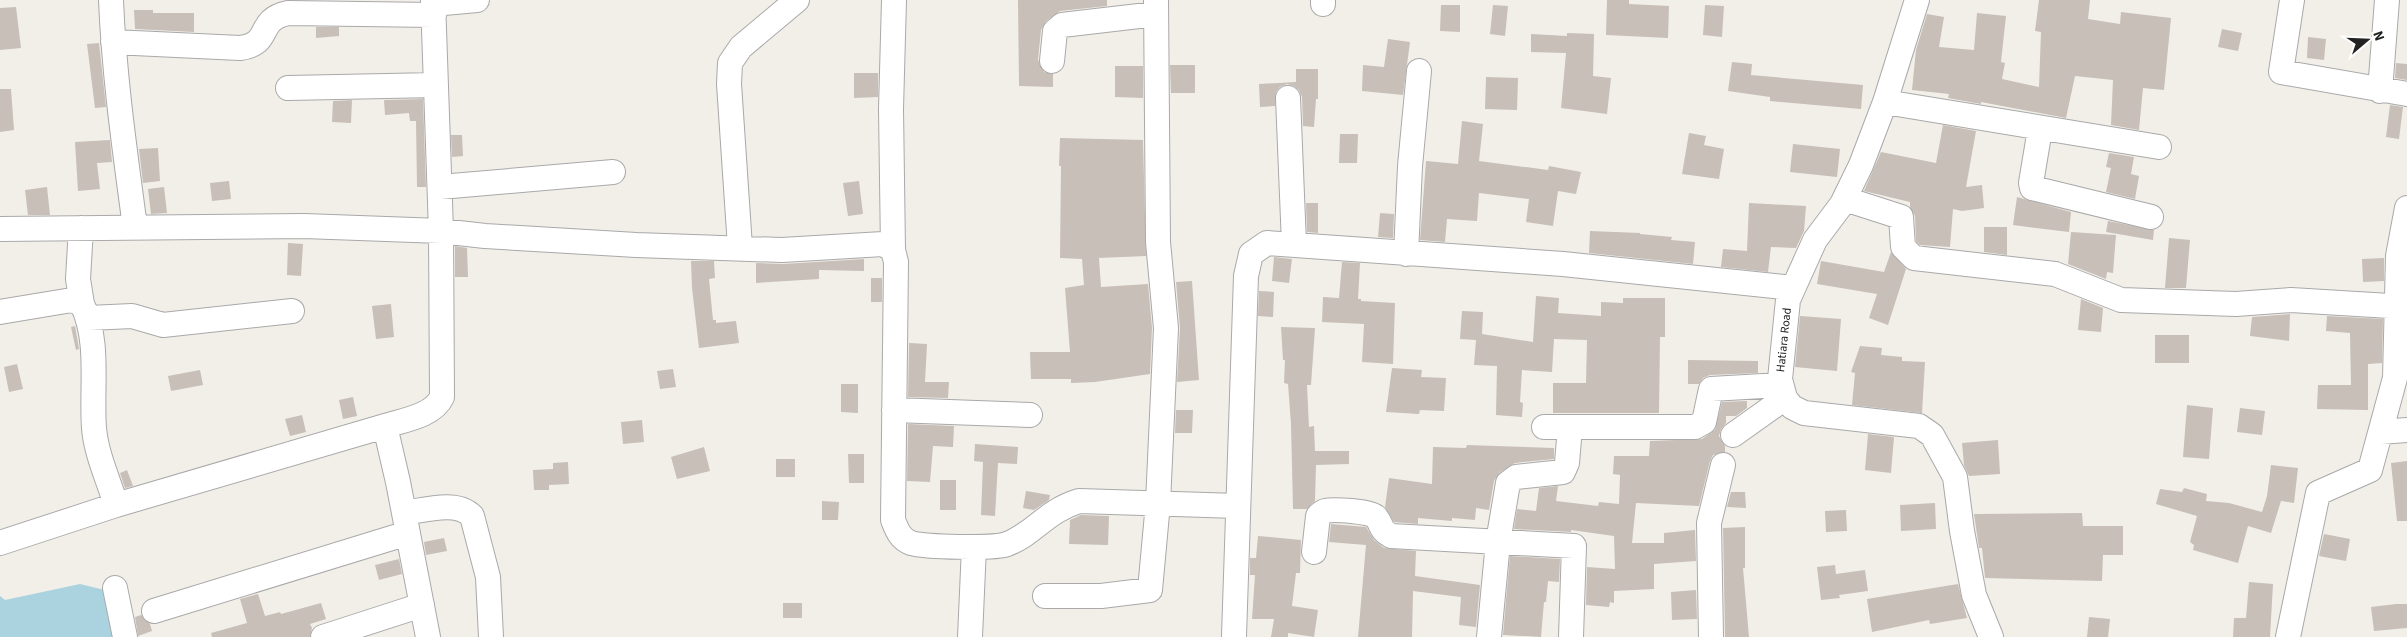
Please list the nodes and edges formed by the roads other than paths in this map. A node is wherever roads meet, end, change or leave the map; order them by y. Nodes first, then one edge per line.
1 (111, 0) edge
2 (477, 0) edge
3 (797, 0) edge
4 (894, 0) edge
5 (1917, 0) edge
6 (2292, 0) edge
7 (2387, 0) edge
8 (433, 6) edge
9 (321, 7) edge
10 (1156, 7) edge
11 (112, 42) junction
12 (1052, 61) dead end
13 (1419, 71) dead end
14 (436, 86) junction
15 (288, 88) dead end
16 (2380, 91) junction
17 (2407, 94) edge
18 (1288, 98) dead end
19 (1885, 102) junction
20 (2040, 129) junction
21 (2160, 147) dead end
22 (613, 172) dead end
23 (440, 187) junction
24 (1844, 199) junction
25 (2407, 208) edge
26 (2151, 217) dead end
27 (135, 227) junction
28 (81, 228) junction
29 (0, 229) edge
30 (441, 231) junction
31 (1294, 244) junction
32 (740, 246) junction
33 (893, 250) junction
34 (1406, 254) junction
35 (1793, 288) junction
36 (2402, 308) edge
37 (85, 311) junction
38 (292, 311) dead end
39 (0, 312) edge
40 (1783, 392) junction
41 (894, 410) junction
42 (1030, 415) dead end
43 (385, 426) junction
44 (1544, 427) dead end
45 (1570, 427) junction
46 (2407, 430) edge
47 (2381, 432) junction
48 (1733, 434) dead end
49 (1723, 465) dead end
50 (1158, 503) junction
51 (116, 505) junction
52 (1238, 506) junction
53 (406, 523) junction
54 (1498, 542) junction
55 (0, 543) edge
56 (974, 547) junction
57 (1314, 552) dead end
58 (115, 588) dead end
59 (1045, 596) dead end
60 (422, 605) junction
61 (154, 610) dead end
62 (1234, 636) edge
63 (124, 637) edge
64 (323, 637) edge
65 (428, 637) edge
66 (491, 637) edge
67 (970, 637) edge
68 (1489, 637) edge
69 (1571, 637) edge
70 (1711, 637) edge
71 (1991, 637) edge
72 (2288, 637) edge

1 - 11 street
2 - 8 street
3 - 32 street
4 - 33 street
5 - 19 street, Hatiara Road
6 - 16 street
7 - 16 street
8 - 9 street
8 - 14 street
9 - 11 street
10 - 12 street
10 - 50 street
11 - 27 street
13 - 34 street
14 - 15 street
14 - 23 street
16 - 17 street
18 - 31 street
19 - 20 street
19 - 24 street, Hatiara Road
20 - 21 street
20 - 26 street
22 - 23 street
23 - 30 street
24 - 35 street, Hatiara Road
24 - 36 street
25 - 36 street
27 - 28 street
27 - 30 street
28 - 29 street
28 - 37 street
30 - 32 street
30 - 43 street
31 - 34 street
31 - 52 street
32 - 33 street
33 - 41 street
34 - 35 street
35 - 40 street, Hatiara Road
36 - 47 street
37 - 38 street
37 - 39 street
37 - 51 street
40 - 45 street
40 - 48 street
40 - 71 street
41 - 42 street
41 - 56 street
43 - 51 street
43 - 53 street
44 - 45 street
45 - 54 street
46 - 47 street
47 - 72 street
49 - 70 street
50 - 52 street
50 - 56 street
50 - 59 street
51 - 55 street
52 - 62 street
53 - 60 street
53 - 61 street
53 - 66 street
54 - 57 street
54 - 68 street
54 - 69 street
56 - 67 street
58 - 63 street
60 - 64 street
60 - 65 street

